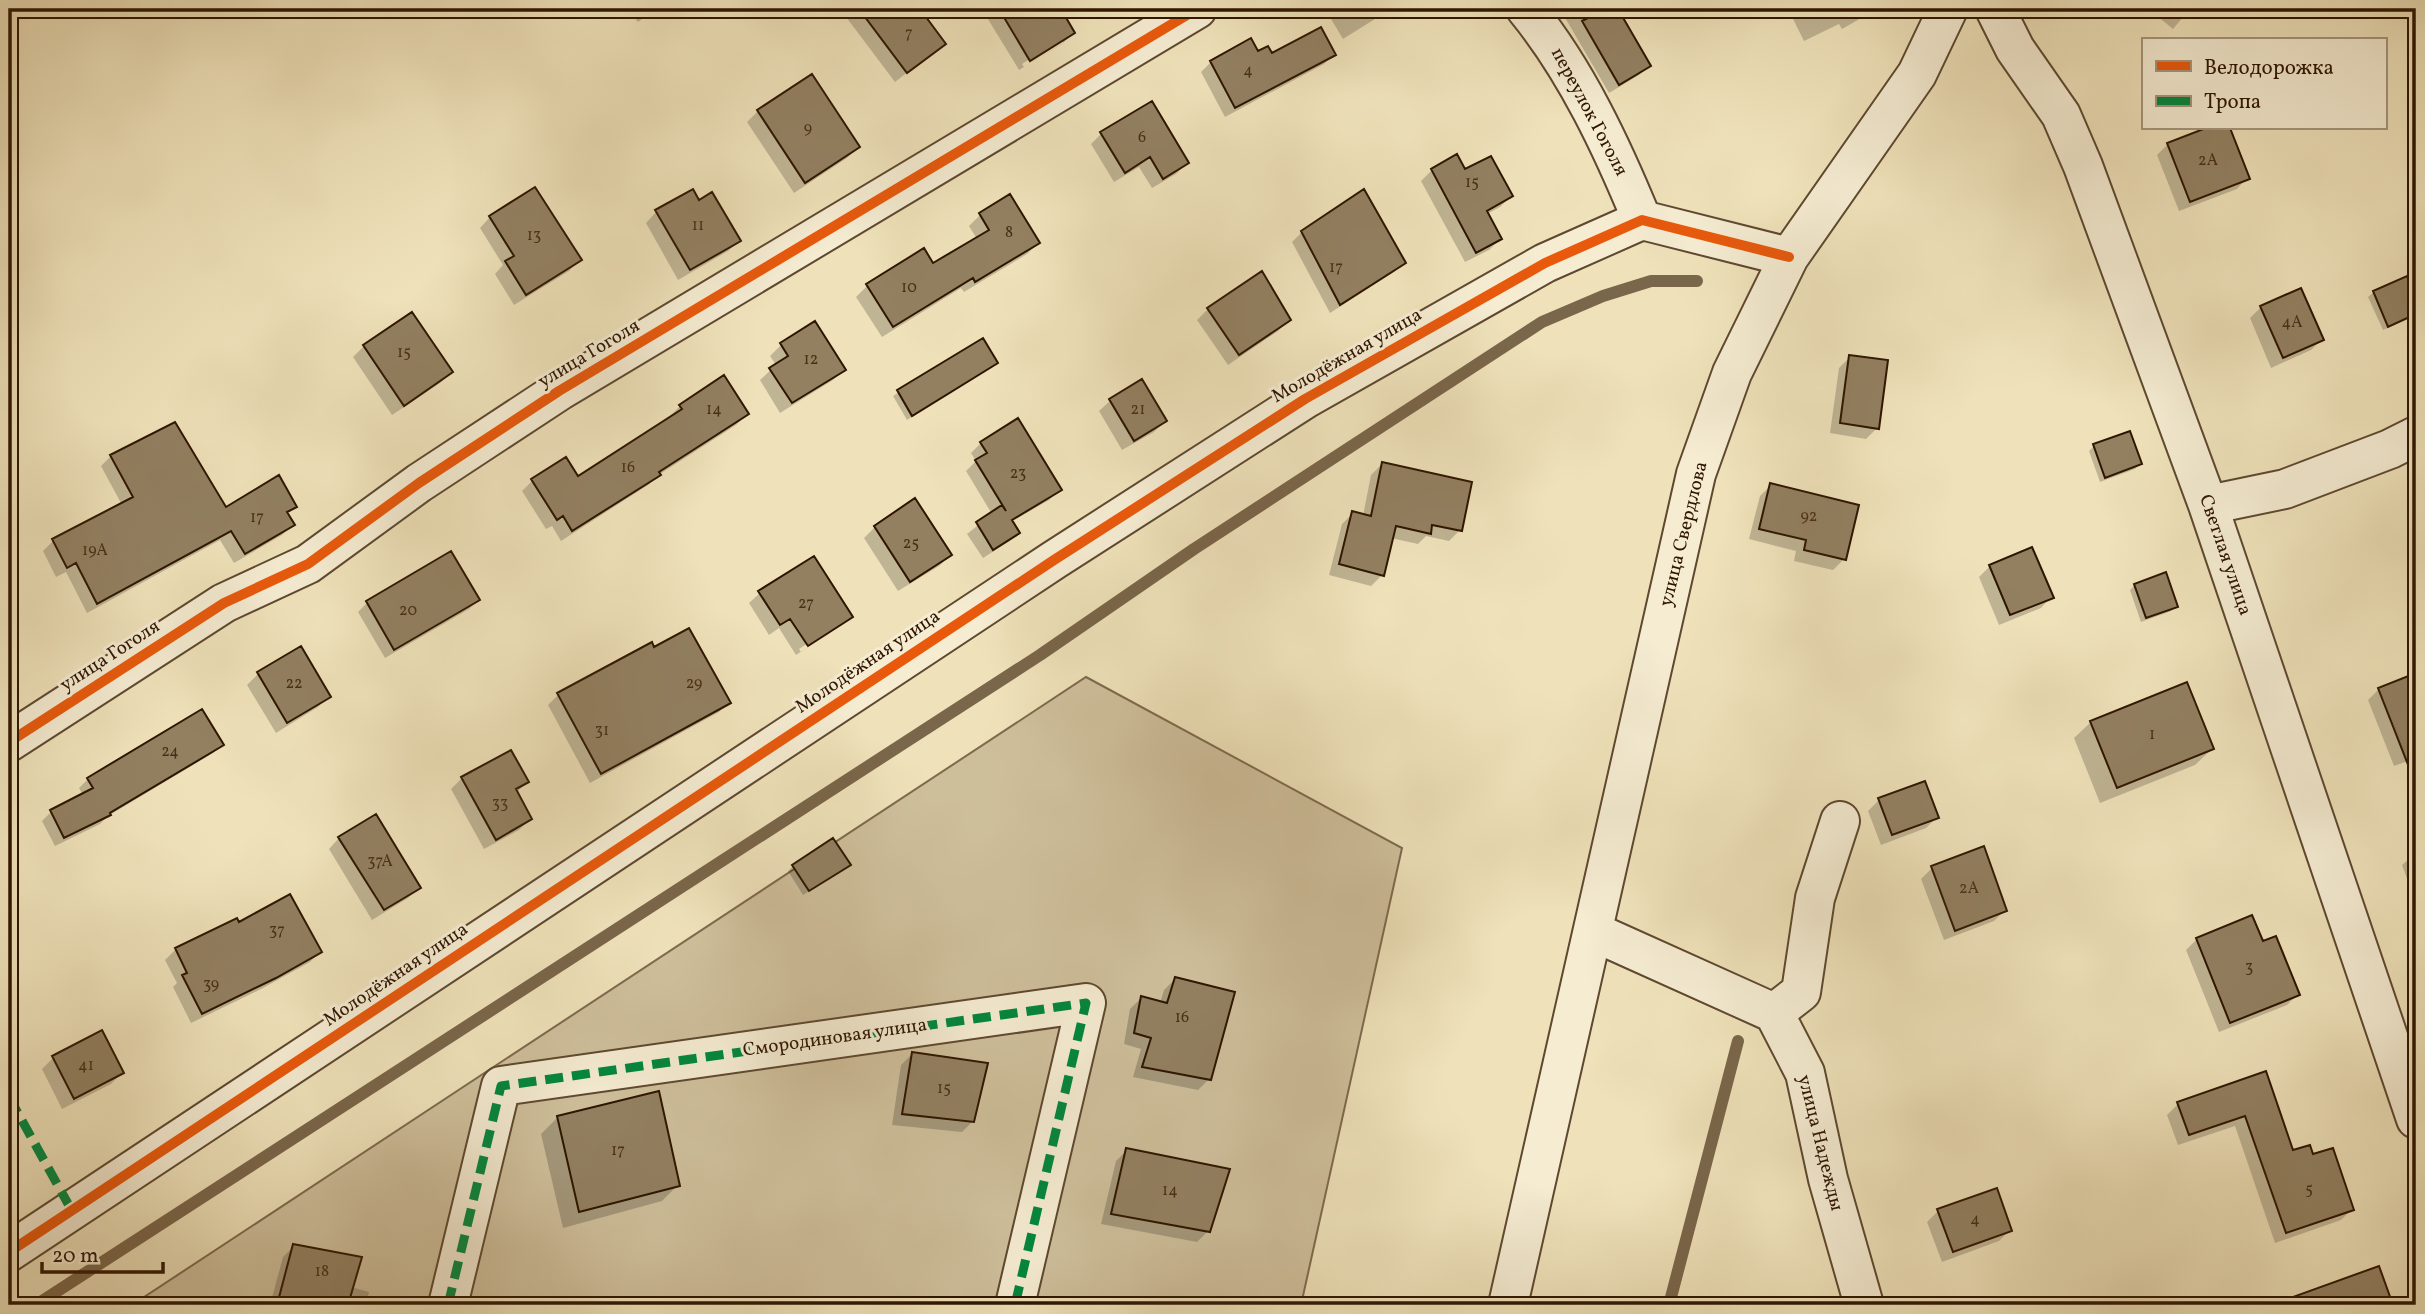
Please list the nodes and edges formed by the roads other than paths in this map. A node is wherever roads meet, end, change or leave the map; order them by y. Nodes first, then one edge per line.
1 (1197, 9) edge
2 (1526, 9) edge
3 (1948, 9) edge
4 (1995, 9) edge
5 (1643, 220) junction
6 (1789, 257) junction
7 (2416, 436) edge
8 (2208, 505) junction
9 (9, 742) edge
10 (1840, 821) dead end
11 (1594, 932) junction
12 (1774, 1013) junction
13 (2416, 1119) edge
14 (9, 1252) edge
15 (448, 1305) edge
16 (1015, 1305) edge
17 (1508, 1305) edge
18 (1864, 1305) edge

1 - 9 street, улица Гоголя
2 - 5 street, переулок Гоголя
3 - 6 street, улица Свердлова
4 - 8 street, Светлая улица
5 - 6 street
5 - 14 street, Молодёжная улица
6 - 11 street, улица Свердлова
7 - 8 street
8 - 13 street, Светлая улица
10 - 12 street
11 - 12 street
11 - 17 street, улица Свердлова
12 - 18 street, улица Надежды
15 - 16 street, Смородиновая улица

